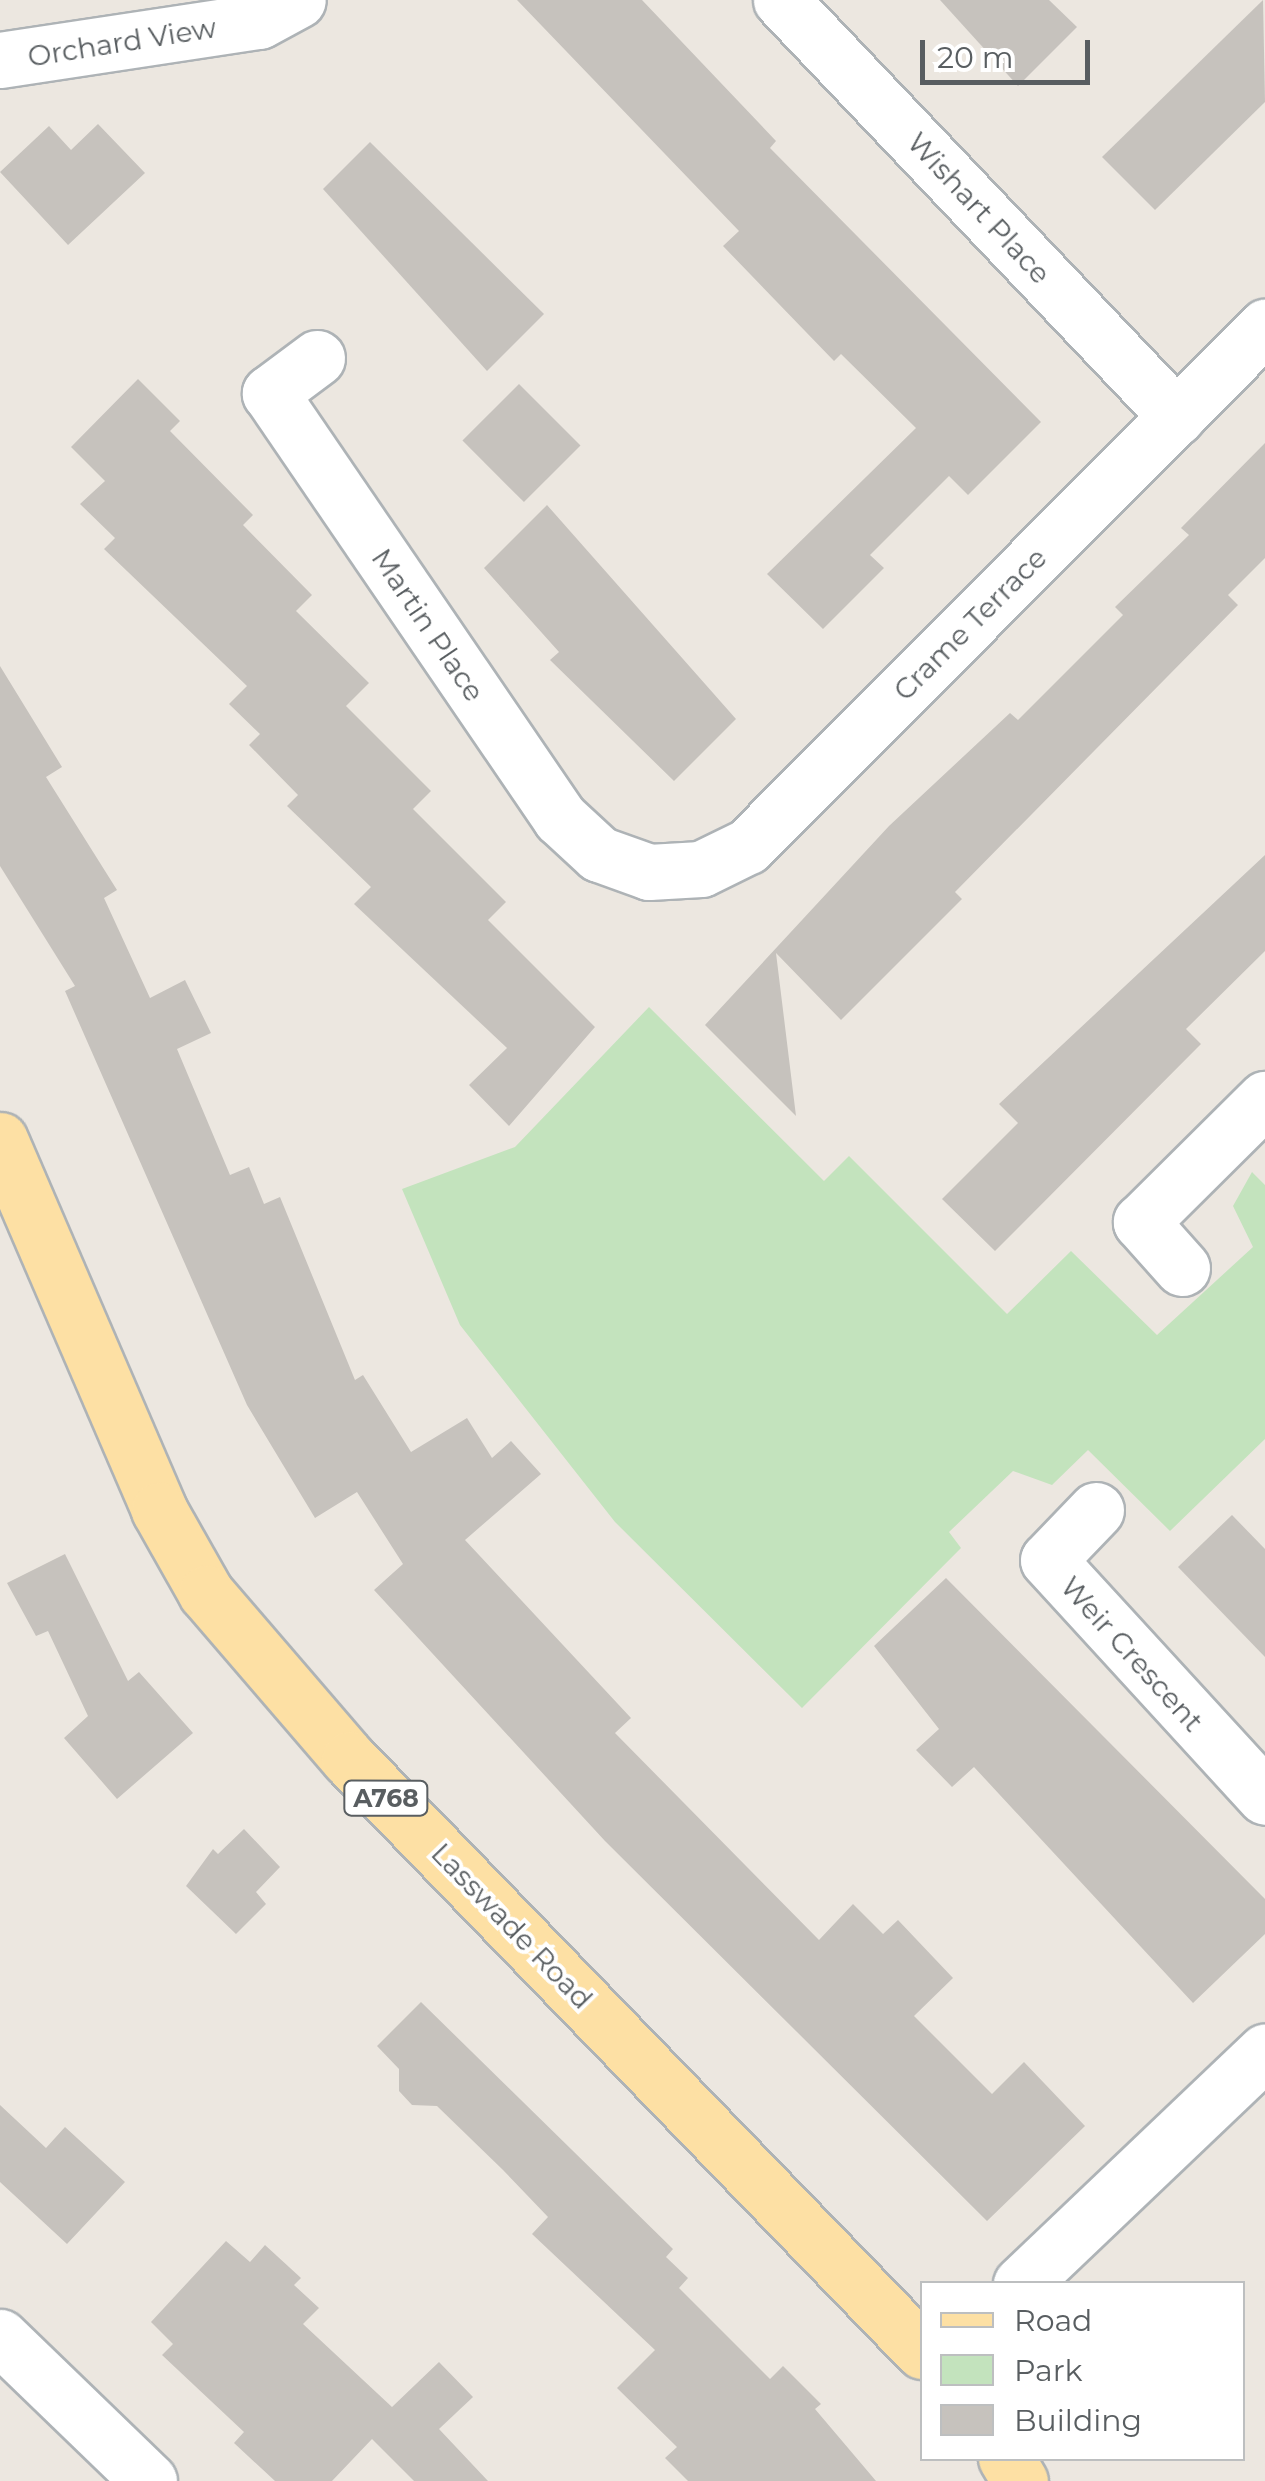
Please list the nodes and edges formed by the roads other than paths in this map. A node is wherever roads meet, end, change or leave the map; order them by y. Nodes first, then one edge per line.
1 (298, 0) edge
2 (781, 0) edge
3 (0, 60) edge
4 (1265, 327) edge
5 (317, 358) dead end
6 (1176, 417) junction
7 (649, 872) joint
8 (1265, 1099) edge
9 (0, 1140) edge
10 (1182, 1268) dead end
11 (1096, 1510) dead end
12 (1265, 1797) edge
13 (1265, 2052) edge
14 (1024, 2281) edge
15 (0, 2337) edge
16 (920, 2350) edge
17 (149, 2481) edge

1 - 3 street, Orchard View
2 - 6 street, Wishart Place
4 - 6 street, Crame Terrace
5 - 7 street, Martin Place
6 - 7 street, Crame Terrace
8 - 10 street
9 - 16 main road, Lasswade Road / A768
11 - 12 street, Weir Crescent
13 - 14 street
15 - 17 street

